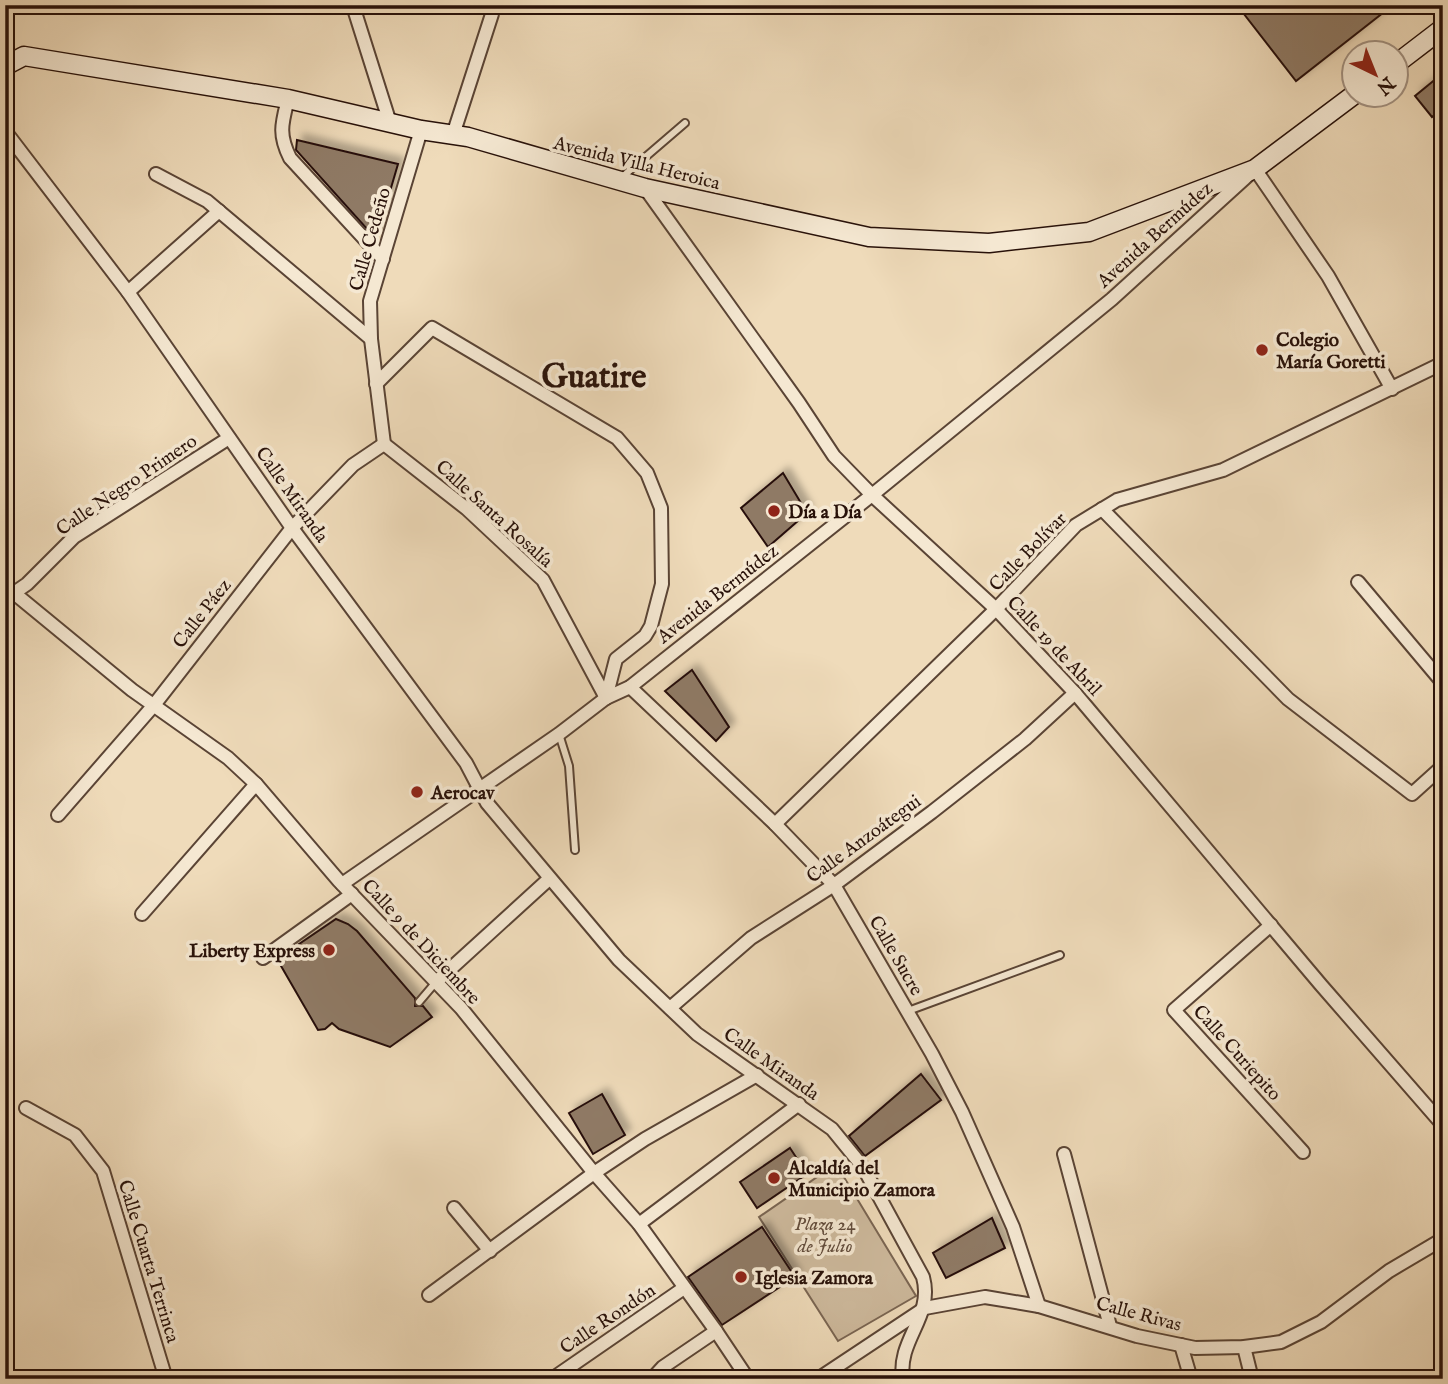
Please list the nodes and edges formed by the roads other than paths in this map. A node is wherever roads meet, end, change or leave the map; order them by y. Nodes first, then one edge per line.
1 (354, 9) dead end
2 (492, 14) dead end
3 (1443, 28) edge
4 (1410, 53) edge
5 (5, 66) edge
6 (288, 99) junction
7 (1340, 105) edge
8 (390, 123) junction
9 (685, 123) dead end
10 (421, 130) junction
11 (5, 131) edge
12 (453, 135) junction
13 (1255, 169) junction
14 (156, 174) dead end
15 (617, 181) junction
16 (645, 188) junction
17 (219, 211) junction
18 (383, 259) junction
19 (128, 292) junction
20 (370, 339) junction
21 (1443, 363) edge
22 (376, 384) junction
23 (1398, 386) junction
24 (229, 438) junction
25 (384, 444) junction
26 (872, 495) junction
27 (1102, 509) junction
28 (292, 528) junction
29 (1358, 582) dead end
30 (10, 593) edge
31 (996, 609) junction
32 (1443, 683) edge
33 (630, 687) junction
34 (1075, 693) junction
35 (606, 698) junction
36 (154, 705) junction
37 (559, 734) junction
38 (1443, 766) edge
39 (256, 784) junction
40 (479, 788) junction
41 (58, 815) dead end
42 (775, 824) junction
43 (575, 850) dead end
44 (549, 879) junction
45 (342, 884) junction
46 (834, 885) junction
47 (352, 894) junction
48 (142, 914) dead end
49 (1271, 925) junction
50 (1060, 955) dead end
51 (263, 958) dead end
52 (436, 982) junction
53 (419, 1002) dead end
54 (670, 1008) junction
55 (908, 1011) junction
56 (757, 1075) junction
57 (799, 1104) junction
58 (26, 1108) dead end
59 (1443, 1125) edge
60 (1303, 1152) dead end
61 (1064, 1154) dead end
62 (594, 1173) junction
63 (454, 1208) dead end
64 (639, 1224) junction
65 (1443, 1239) edge
66 (490, 1251) junction
67 (684, 1288) junction
68 (429, 1295) dead end
69 (1039, 1306) junction
70 (925, 1308) junction
71 (1110, 1326) junction
72 (716, 1331) junction
73 (1181, 1345) junction
74 (1244, 1347) junction
75 (166, 1379) edge
76 (552, 1379) edge
77 (652, 1379) edge
78 (748, 1379) edge
79 (818, 1379) edge
80 (903, 1379) edge
81 (1191, 1379) edge
82 (1252, 1379) edge

1 - 8 street
2 - 12 street
3 - 4 main road
5 - 6 main road, Avenida Villa Heroica
6 - 8 main road, Avenida Villa Heroica
6 - 18 street
7 - 13 main road, Avenida Villa Heroica
8 - 10 main road, Avenida Villa Heroica
9 - 15 lane
10 - 12 main road, Avenida Villa Heroica
10 - 18 street, Calle Cedeño
11 - 19 street, Calle Miranda
12 - 15 main road, Avenida Villa Heroica
13 - 16 main road, Avenida Villa Heroica
13 - 23 street
13 - 26 street, Avenida Bermúdez
14 - 17 street
15 - 16 main road, Avenida Villa Heroica
16 - 26 street, Calle 19 de Abril
17 - 19 street
17 - 20 street
18 - 20 street, Calle Cedeño
19 - 24 street, Calle Miranda
20 - 22 street, Calle Cedeño
21 - 23 street, Calle Bolívar
22 - 25 street, Calle Cedeño
22 - 35 street
23 - 27 street, Calle Bolívar
24 - 28 street, Calle Miranda
24 - 30 street, Calle Negro Primero
25 - 28 street, Calle Páez
25 - 35 street, Calle Santa Rosalía
26 - 31 street, Calle 19 de Abril
26 - 33 street, Avenida Bermúdez
27 - 31 street, Calle Bolívar
27 - 38 street
28 - 36 street, Calle Páez
28 - 40 street, Calle Miranda
29 - 32 street
30 - 36 street, Calle 9 de Diciembre
31 - 34 street, Calle 19 de Abril
31 - 42 street, Calle Bolívar
33 - 35 street, Avenida Bermúdez
33 - 42 street, Calle Sucre
34 - 46 street, Calle Anzoátegui
34 - 49 street, Calle 19 de Abril
35 - 37 street, Avenida Bermúdez
36 - 39 street, Calle 9 de Diciembre
36 - 41 street, Calle Páez
37 - 40 street, Avenida Bermúdez
37 - 43 lane
39 - 45 street, Calle 9 de Diciembre
39 - 48 street
40 - 44 street, Calle Miranda
40 - 45 street, Avenida Bermúdez
42 - 46 street, Calle Sucre
44 - 52 street
44 - 54 street, Calle Miranda
45 - 47 street, Calle 9 de Diciembre
46 - 54 street, Calle Anzoátegui
46 - 55 street, Calle Sucre
47 - 51 street
47 - 52 street, Calle 9 de Diciembre
49 - 59 street, Calle 19 de Abril
49 - 60 street, Calle Curiepito
50 - 55 lane
52 - 53 lane
52 - 62 street, Calle 9 de Diciembre
54 - 56 street, Calle Miranda
55 - 69 street, Calle Sucre
56 - 57 street, Calle Miranda
56 - 62 street
57 - 64 street
57 - 70 street, Calle Miranda
58 - 75 street, Calle Cuarta Terrinca
61 - 71 street
62 - 64 street, Calle 9 de Diciembre
62 - 66 street
63 - 66 street
64 - 67 street, Calle 9 de Diciembre
65 - 74 street, Calle Rivas
66 - 68 street
67 - 72 street, Calle 9 de Diciembre
67 - 76 street, Calle Rondón
69 - 70 street, Calle Rivas
69 - 71 street, Calle Rivas
70 - 79 street, Calle Rivas
70 - 80 street
71 - 73 street, Calle Rivas
72 - 77 street
72 - 78 street, Calle 9 de Diciembre
73 - 74 street, Calle Rivas
73 - 81 street
74 - 82 street

